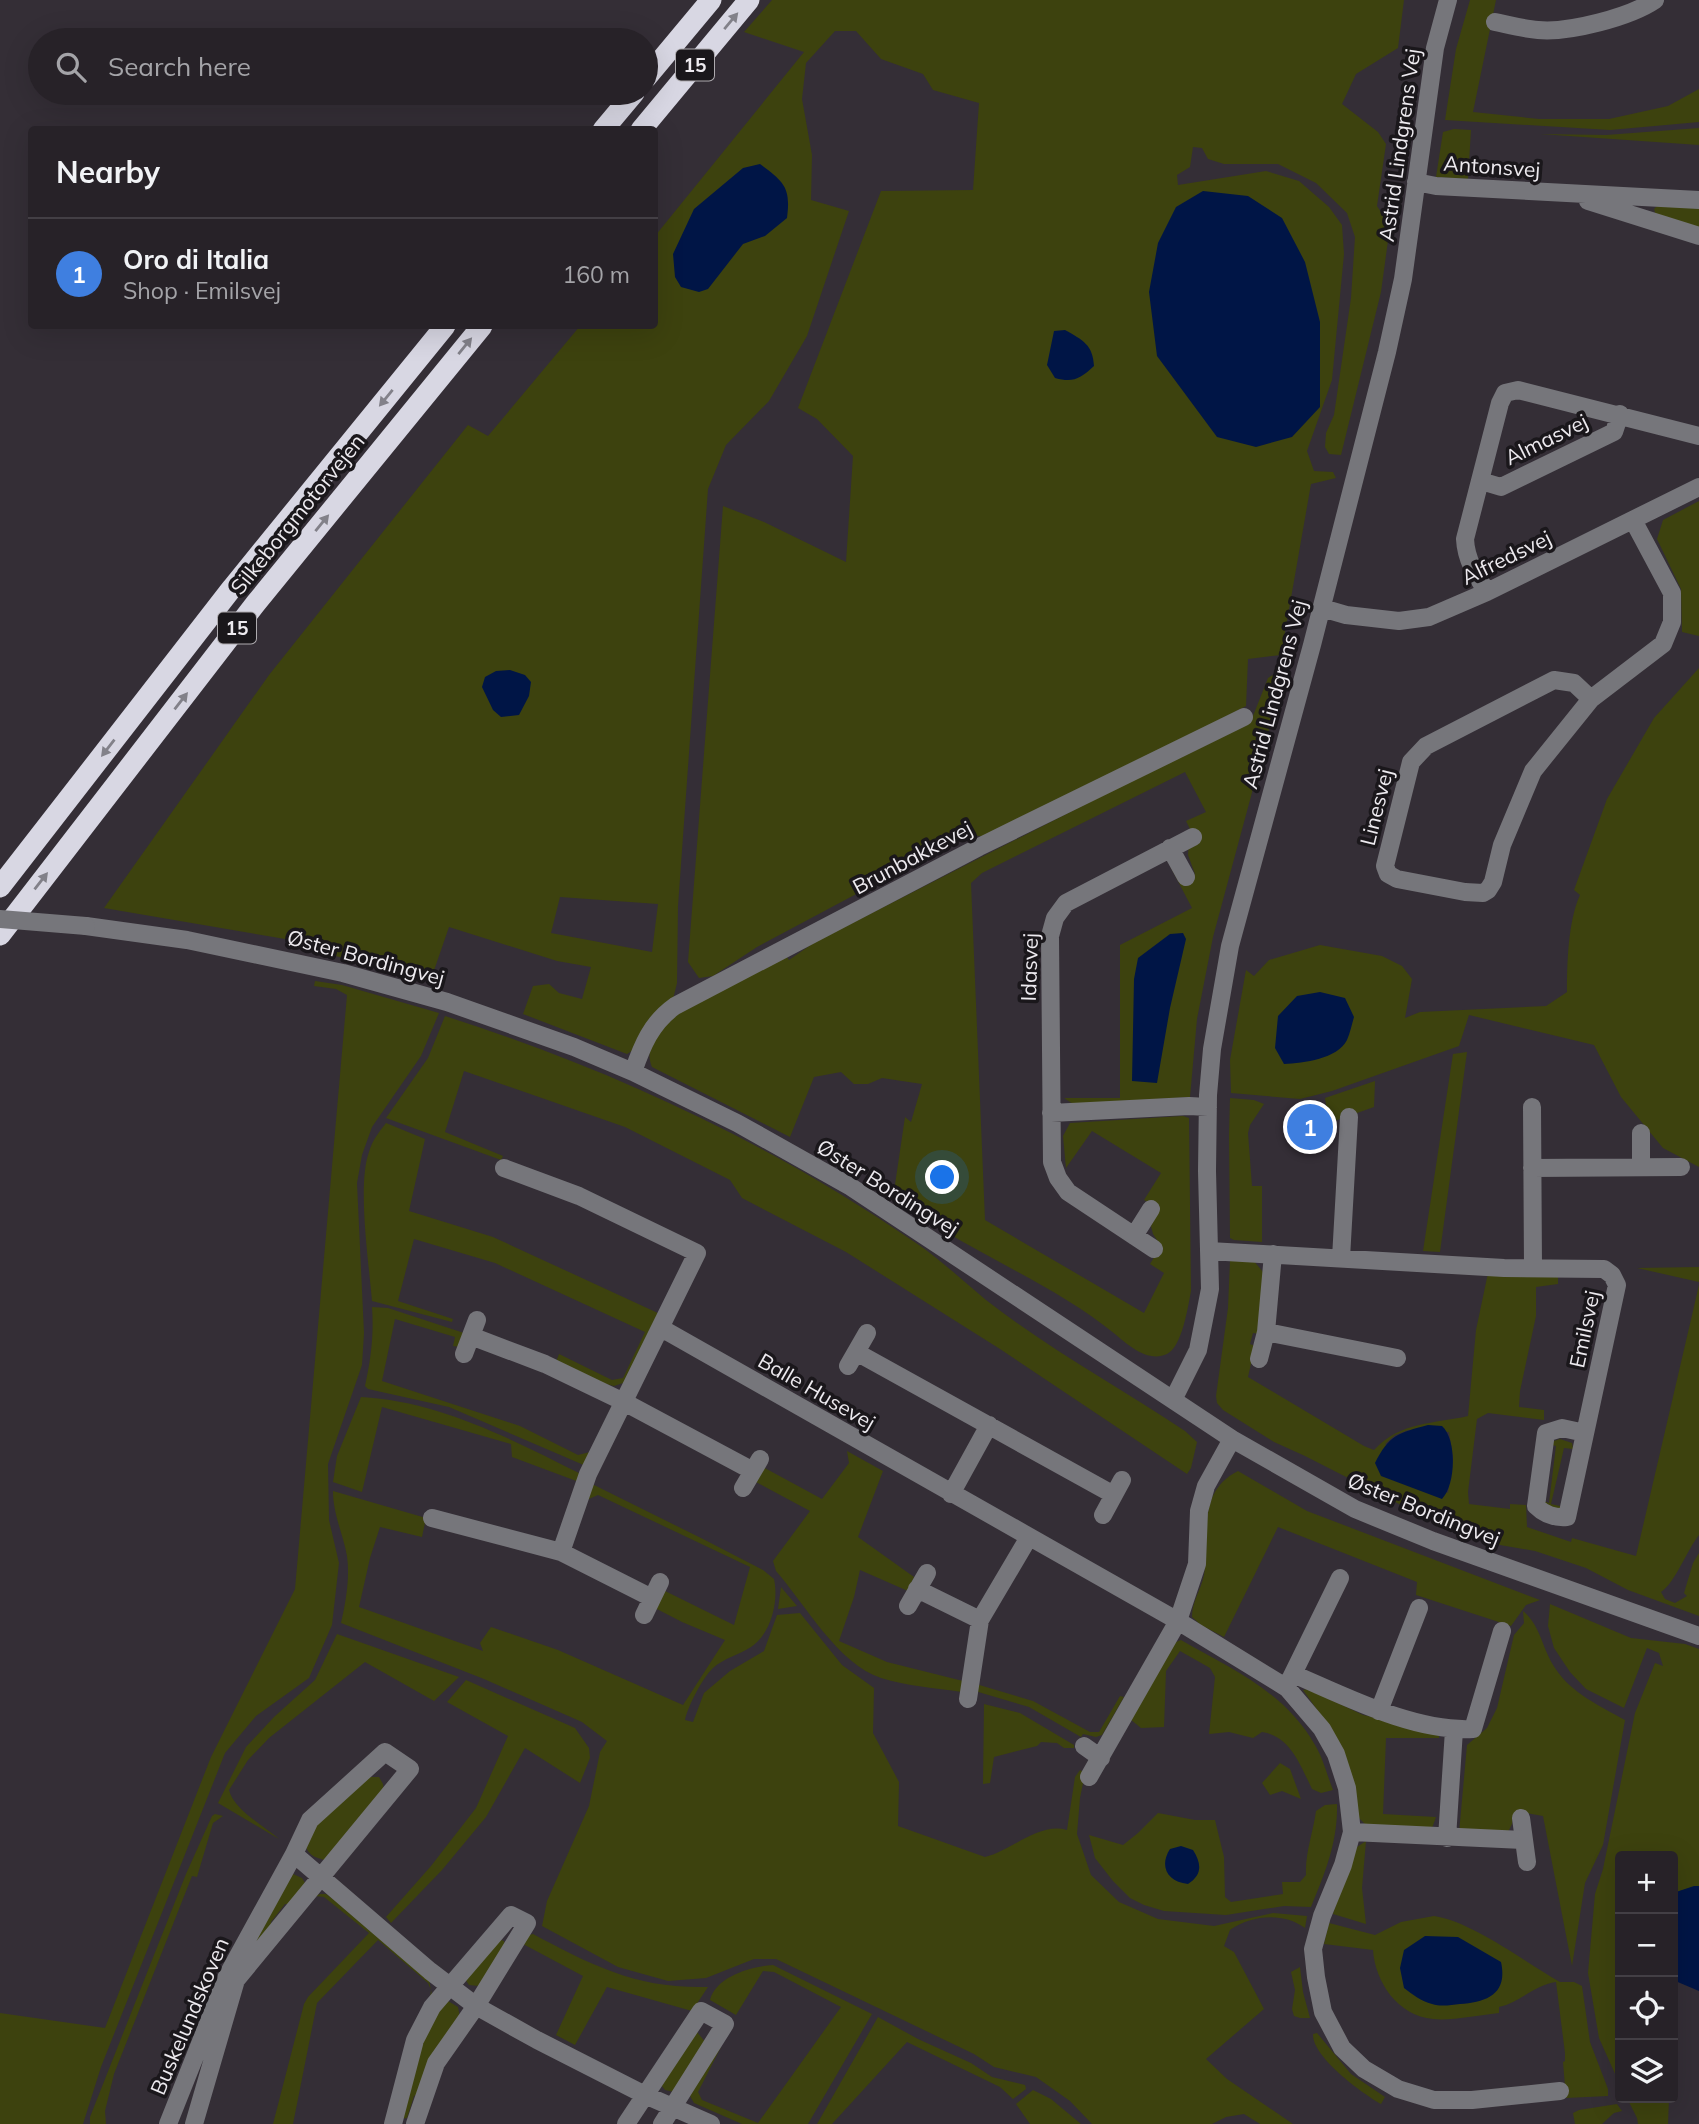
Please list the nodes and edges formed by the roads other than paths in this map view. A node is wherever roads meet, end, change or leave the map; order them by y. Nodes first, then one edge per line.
1 (711, 0) edge
2 (748, 0) edge
3 (1448, 0) edge
4 (1655, 0) edge
5 (1495, 22) dead end
6 (658, 64) edge
7 (624, 105) edge
8 (606, 126) edge
9 (644, 126) edge
10 (1416, 183) junction
11 (1564, 194) junction
12 (1699, 200) edge
13 (1699, 236) edge
14 (442, 329) edge
15 (480, 329) edge
16 (1620, 414) junction
17 (1699, 436) edge
18 (1481, 481) junction
19 (1699, 487) edge
20 (1633, 520) junction
21 (1487, 592) junction
22 (1322, 608) junction
23 (1591, 699) junction
24 (1244, 717) dead end
25 (1193, 837) dead end
26 (1170, 848) junction
27 (1186, 877) dead end
28 (0, 887) edge
29 (0, 919) edge
30 (0, 935) edge
31 (633, 1072) junction
32 (1208, 1107) junction
33 (1532, 1107) dead end
34 (1051, 1113) junction
35 (1349, 1117) dead end
36 (1641, 1133) dead end
37 (1641, 1167) junction
38 (1681, 1167) dead end
39 (503, 1168) dead end
40 (1532, 1168) junction
41 (1151, 1209) dead end
42 (1133, 1236) junction
43 (1154, 1249) dead end
44 (1209, 1251) junction
45 (1273, 1254) junction
46 (1340, 1258) junction
47 (1532, 1267) junction
48 (661, 1328) junction
49 (1266, 1332) junction
50 (867, 1333) dead end
51 (464, 1354) dead end
52 (1397, 1358) dead end
53 (1259, 1359) dead end
54 (1173, 1400) junction
55 (624, 1402) junction
56 (989, 1425) junction
57 (1585, 1433) junction
58 (1232, 1439) junction
59 (743, 1488) dead end
60 (951, 1493) junction
61 (1102, 1515) dead end
62 (432, 1518) dead end
63 (1029, 1537) junction
64 (561, 1552) junction
65 (1340, 1578) dead end
66 (908, 1606) dead end
67 (1419, 1608) dead end
68 (644, 1615) dead end
69 (981, 1620) junction
70 (1178, 1621) junction
71 (1502, 1631) dead end
72 (1699, 1636) edge
73 (1290, 1681) junction
74 (968, 1699) dead end
75 (1379, 1711) junction
76 (1454, 1730) junction
77 (1084, 1746) dead end
78 (1101, 1758) junction
79 (1089, 1777) dead end
80 (1521, 1818) dead end
81 (1352, 1832) junction
82 (1447, 1838) junction
83 (1523, 1840) junction
84 (294, 1854) junction
85 (1527, 1863) dead end
86 (320, 1878) junction
87 (449, 1986) junction
88 (476, 2006) junction
89 (1560, 2091) dead end
90 (645, 2095) junction
91 (672, 2108) junction
92 (167, 2124) edge
93 (194, 2124) edge
94 (393, 2124) edge
95 (415, 2124) edge
96 (626, 2124) edge
97 (662, 2124) edge
98 (710, 2124) edge

1 - 6 highway, 15
9 -> 2 highway, 15
3 - 10 street, Astrid Lindgrens Vej
4 - 5 street
7 - 8 highway
10 - 11 street, Antonsvej
10 - 22 street, Astrid Lindgrens Vej
11 - 12 street, Antonsvej
11 - 13 street, Antonsvej
14 -> 28 highway, Silkeborgmotorvejen / 15
30 -> 15 highway, Silkeborgmotorvejen / 15
16 - 17 street, Almasvej
16 - 18 street, Almasvej
16 - 18 street, Almasvej
18 - 21 street, Almasvej
19 - 20 street, Alfredsvej
20 - 21 street, Alfredsvej
20 - 23 street, Linesvej
21 - 22 street, Alfredsvej
22 - 32 street, Astrid Lindgrens Vej
23 - 23 street, Linesvej
24 - 31 street, Brunbakkevej
25 - 26 street, Idasvej
26 - 27 street
26 - 34 street, Idasvej
29 - 31 street, Øster Bordingvej, bridge
31 - 54 street, Øster Bordingvej
32 - 34 street
32 - 44 street, Astrid Lindgrens Vej
33 - 40 street
34 - 42 street, Idasvej
35 - 46 street
36 - 37 street
37 - 38 street
37 - 40 street
39 - 48 street
40 - 47 street
41 - 42 street
42 - 43 street, Idasvej
44 - 45 street, Emilsvej
44 - 54 street, Astrid Lindgrens Vej
45 - 46 street, Emilsvej
45 - 49 street
46 - 47 street, Emilsvej
47 - 57 street, Emilsvej
48 - 55 street
48 - 60 street, Balle Husevej
49 - 52 street
49 - 53 street
50 - 56 street
51 - 55 street
54 - 58 street, Øster Bordingvej
55 - 59 street
55 - 64 street
56 - 60 street
56 - 61 street
57 - 57 street, Emilsvej
58 - 70 street
58 - 72 street, Øster Bordingvej
60 - 63 street, Balle Husevej
62 - 64 street
63 - 69 street
63 - 70 street, Balle Husevej
64 - 68 street
65 - 73 street
66 - 69 street
67 - 75 street
69 - 74 street
70 - 73 street, Balle Husevej
70 - 78 street
71 - 76 street
73 - 75 street, Balle Husevej
73 - 81 street, Balle Husevej
75 - 76 street, Balle Husevej
76 - 82 street
77 - 78 street
78 - 79 street
80 - 83 street
81 - 82 street
81 - 89 street, Balle Husevej
82 - 83 street
83 - 85 street
84 - 86 street
84 - 86 street, Buskelundskoven
84 - 92 street, Buskelundskoven
86 - 87 street
86 - 93 street, Buskelundskoven
87 - 88 street
87 - 88 street
87 - 94 street
88 - 90 street
88 - 95 street
90 - 91 street
90 - 91 street
90 - 96 street
91 - 97 street
91 - 98 street

